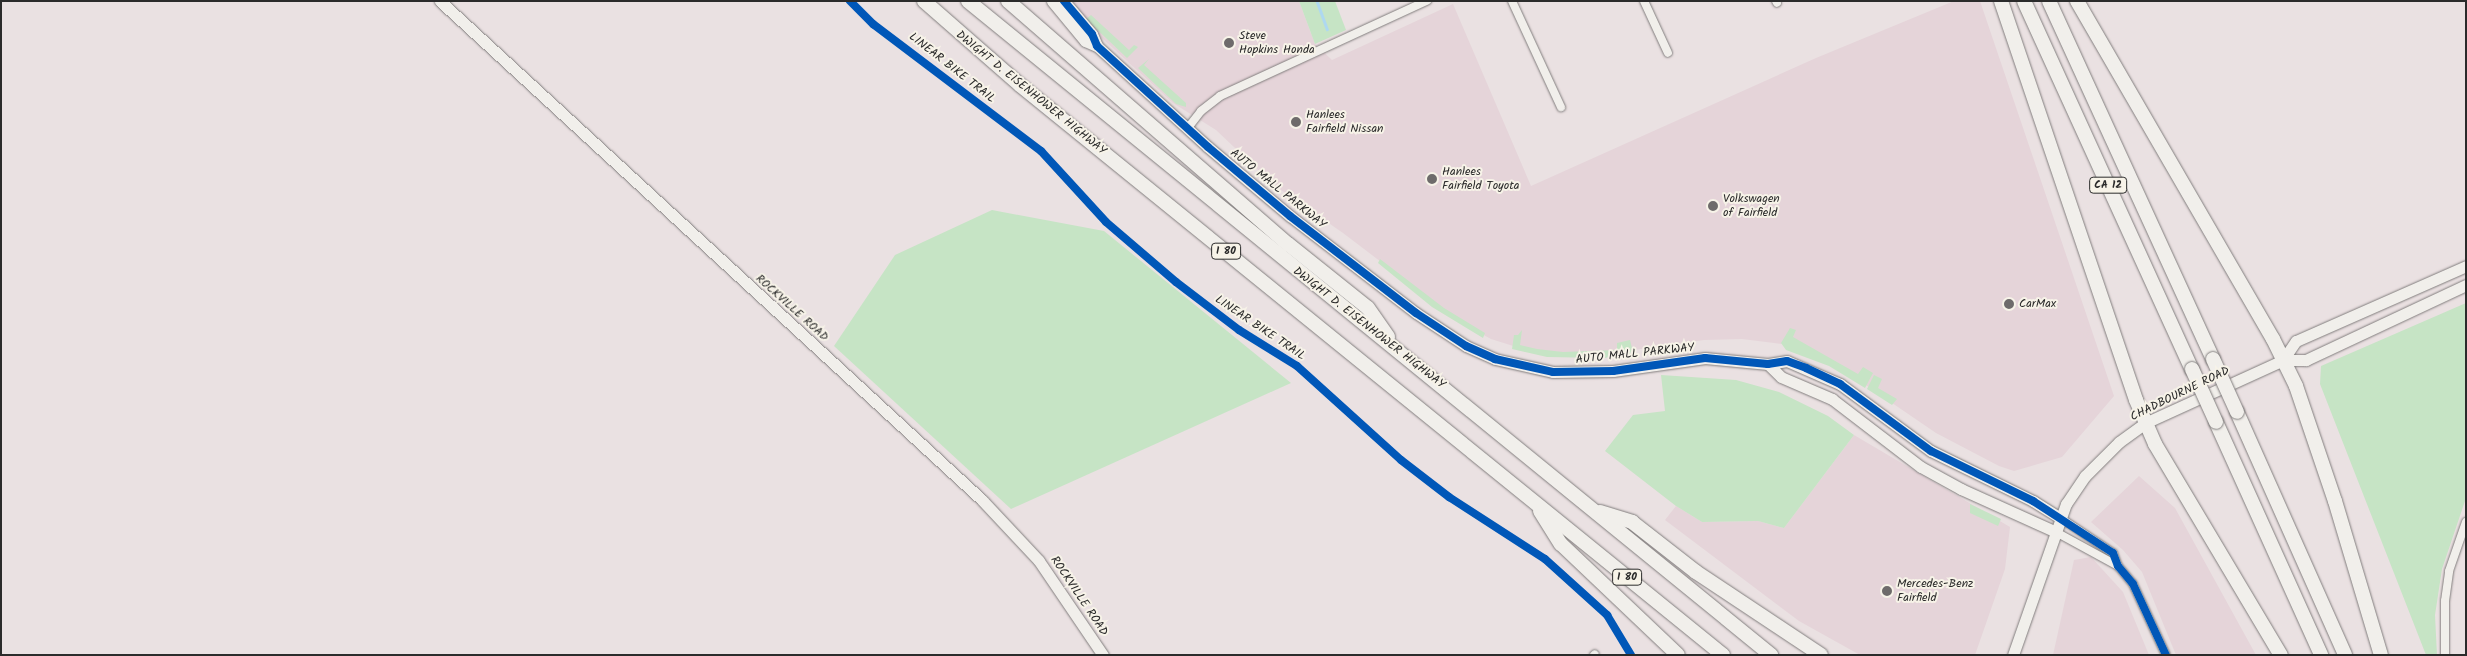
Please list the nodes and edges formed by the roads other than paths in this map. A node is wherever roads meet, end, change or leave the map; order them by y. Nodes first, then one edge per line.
1 (440, 1) edge
2 (924, 1) edge
3 (968, 1) edge
4 (1008, 1) edge
5 (1052, 1) edge
6 (1064, 1) edge
7 (1427, 1) edge
8 (1512, 1) edge
9 (1644, 1) edge
10 (2002, 1) edge
11 (2024, 1) edge
12 (2049, 1) edge
13 (2077, 1) edge
14 (1097, 46) junction
15 (1668, 53) dead end
16 (1561, 107) dead end
17 (1187, 129) junction
18 (2466, 266) edge
19 (2466, 285) edge
20 (1394, 346) junction
21 (2283, 360) junction
22 (1768, 364) junction
23 (2145, 423) junction
24 (1531, 498) junction
25 (1597, 511) junction
26 (2059, 517) junction
27 (2466, 522) edge
28 (2054, 531) junction
29 (2118, 566) junction
30 (1103, 655) edge
31 (1678, 655) edge
32 (1723, 655) edge
33 (1771, 655) edge
34 (1821, 655) edge
35 (2013, 655) edge
36 (2166, 655) edge
37 (2281, 655) edge
38 (2321, 655) edge
39 (2346, 655) edge
40 (2381, 655) edge
41 (2445, 655) edge

1 - 30 main road, ROCKVILLE ROAD
2 - 24 highway, DWIGHT D. EISENHOWER HIGHWAY / I 80
3 - 20 highway, DWIGHT D. EISENHOWER HIGHWAY / I 80
4 - 20 highway
5 - 14 main road, AUTO MALL PARKWAY
6 - 14 main road, AUTO MALL PARKWAY
7 - 17 street
8 - 16 street
9 - 15 street
10 - 23 highway
11 - 38 highway, CA 12, bridge
12 - 39 highway, CA 12, bridge
13 - 21 highway
14 - 17 main road, AUTO MALL PARKWAY
17 - 22 main road, AUTO MALL PARKWAY
18 - 21 main road, CHADBOURNE ROAD
19 - 21 main road, CHADBOURNE ROAD
20 - 25 highway, DWIGHT D. EISENHOWER HIGHWAY / I 80
21 - 23 main road, CHADBOURNE ROAD
21 - 40 highway
22 - 26 main road, AUTO MALL PARKWAY
22 - 28 main road
23 - 26 main road, CHADBOURNE ROAD
23 - 37 highway
24 - 31 highway
24 - 32 highway, DWIGHT D. EISENHOWER HIGHWAY / I 80
25 - 33 highway, DWIGHT D. EISENHOWER HIGHWAY / I 80
25 - 34 highway
26 - 28 main road, CHADBOURNE ROAD
26 - 29 street
27 - 41 street
28 - 29 street
28 - 35 main road, CHADBOURNE ROAD
29 - 36 street

